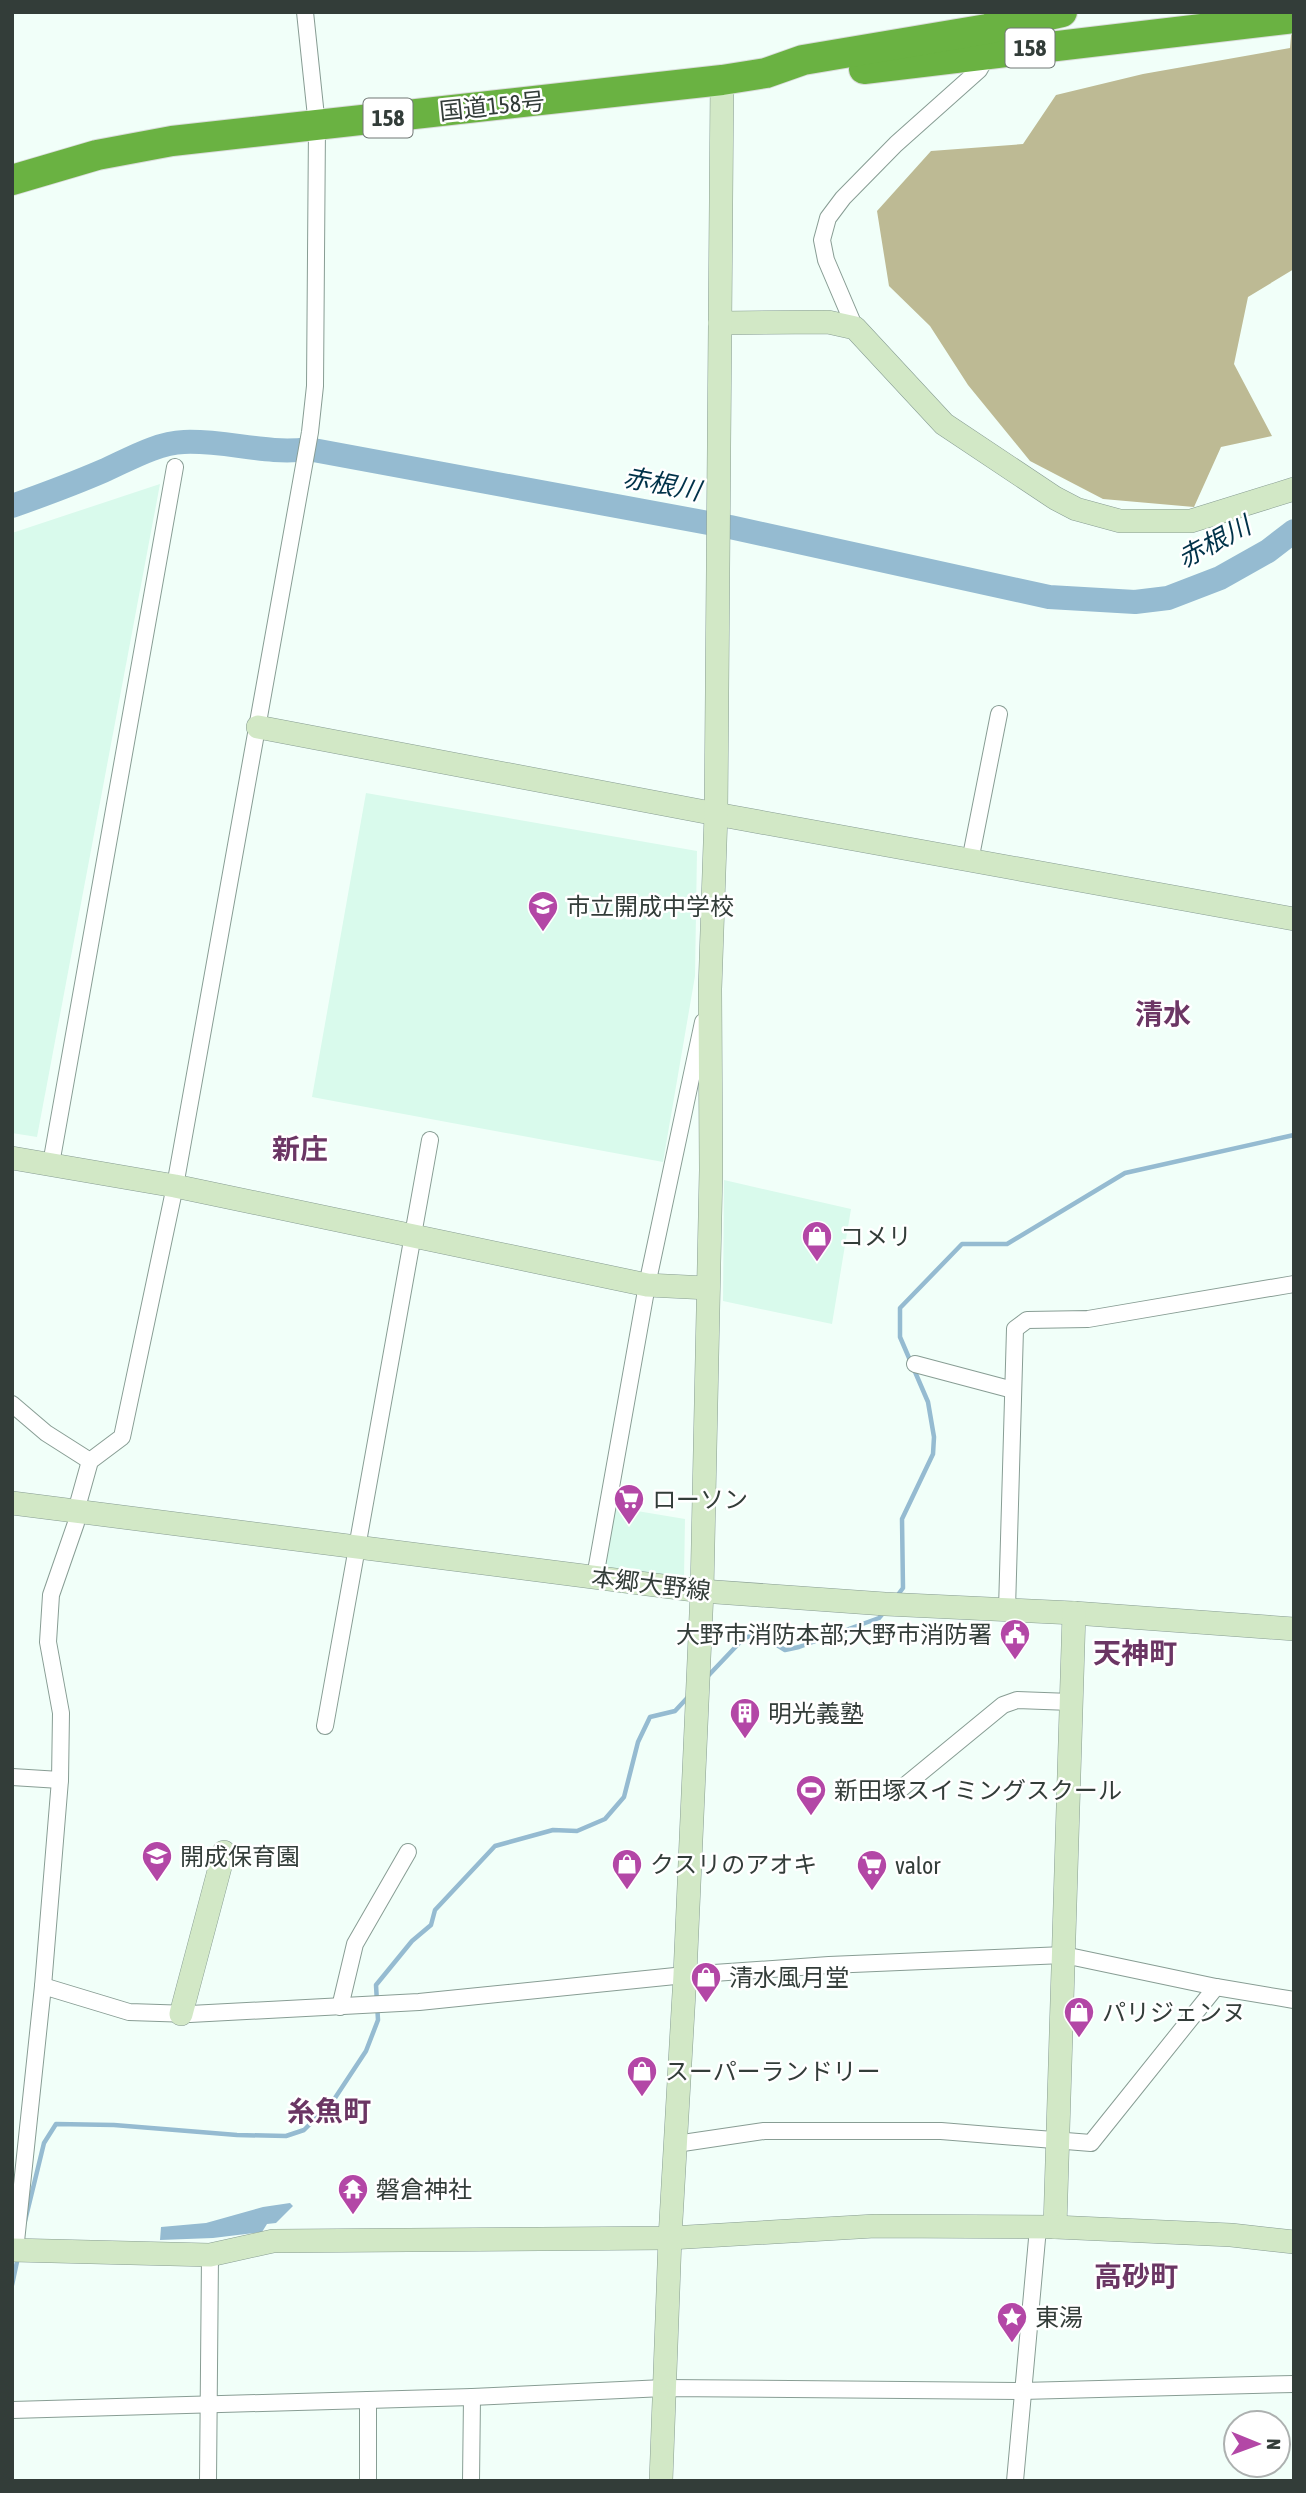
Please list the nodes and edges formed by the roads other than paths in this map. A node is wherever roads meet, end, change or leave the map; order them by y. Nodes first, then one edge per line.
1 (306, 12) edge
2 (1062, 12) edge
3 (1294, 18) edge
4 (988, 32) edge
5 (722, 80) junction
6 (317, 126) junction
7 (12, 180) edge
8 (720, 323) junction
9 (855, 328) junction
10 (175, 467) dead end
11 (1294, 489) edge
12 (999, 715) dead end
13 (258, 727) junction
14 (716, 814) junction
15 (970, 861) junction
16 (1294, 919) edge
17 (710, 989) junction
18 (430, 1140) dead end
19 (12, 1158) edge
20 (51, 1164) junction
21 (175, 1186) junction
22 (413, 1236) junction
23 (1294, 1284) edge
24 (647, 1285) junction
25 (708, 1289) junction
26 (915, 1364) dead end
27 (1013, 1390) junction
28 (12, 1404) edge
29 (90, 1461) junction
30 (12, 1503) edge
31 (76, 1511) junction
32 (357, 1547) junction
33 (595, 1577) junction
34 (702, 1591) junction
35 (1007, 1609) junction
36 (1074, 1613) junction
37 (1294, 1629) edge
38 (1071, 1702) junction
39 (324, 1726) dead end
40 (12, 1777) edge
41 (61, 1780) junction
42 (902, 1787) dead end
43 (224, 1852) dead end
44 (408, 1852) dead end
45 (1064, 1955) junction
46 (685, 1975) junction
47 (43, 1986) junction
48 (1216, 1987) junction
49 (1294, 2000) edge
50 (340, 2007) junction
51 (181, 2014) junction
52 (1058, 2141) junction
53 (676, 2144) junction
54 (1047, 2227) junction
55 (670, 2238) junction
56 (1294, 2242) edge
57 (13, 2250) edge
58 (209, 2255) junction
59 (1294, 2384) edge
60 (664, 2388) junction
61 (1022, 2391) junction
62 (471, 2397) junction
63 (368, 2400) junction
64 (209, 2404) junction
65 (12, 2410) edge
66 (208, 2481) edge
67 (368, 2481) edge
68 (471, 2481) edge
69 (661, 2481) edge
70 (1015, 2481) edge

1 - 6 street
2 - 4 highway, 国道158号 / 158
3 - 4 highway, 国道158号 / 158
4 - 5 highway, 国道158号 / 158
4 - 9 street
5 - 6 highway, 国道158号 / 158
5 - 8 street
6 - 7 highway, 国道158号 / 158
6 - 13 street
8 - 9 street
8 - 14 street
9 - 11 street
10 - 20 street
12 - 15 street
13 - 14 street
13 - 21 street
14 - 15 street
14 - 17 street
15 - 16 street
17 - 24 street
17 - 25 street
18 - 22 street
19 - 20 street
20 - 21 street
21 - 22 street
21 - 29 street
22 - 24 street
22 - 32 street
23 - 27 street
24 - 25 street
24 - 33 street
25 - 34 street
26 - 27 street
27 - 35 street
28 - 29 street
29 - 31 street
30 - 31 street, 本郷大野線
31 - 32 street, 本郷大野線
31 - 41 street
32 - 33 street, 本郷大野線
32 - 39 street
33 - 34 street, 本郷大野線
34 - 35 street, 本郷大野線
34 - 46 street
35 - 36 street, 本郷大野線
36 - 37 street, 本郷大野線
36 - 38 street
38 - 42 street
38 - 45 street
40 - 41 street
41 - 47 street
43 - 51 street
44 - 50 street
45 - 46 street
45 - 48 street
45 - 52 street
46 - 50 street
46 - 53 street
47 - 51 street
47 - 57 street
48 - 49 street
48 - 52 street
50 - 51 street
52 - 53 street
52 - 54 street
53 - 55 street
54 - 55 street
54 - 56 street
54 - 61 street
55 - 58 street
55 - 60 street
57 - 58 street
58 - 64 street
59 - 61 street
60 - 61 street
60 - 62 street
60 - 69 street
61 - 70 street
62 - 63 street
62 - 68 street
63 - 64 street
63 - 67 street
64 - 65 street
64 - 66 street

